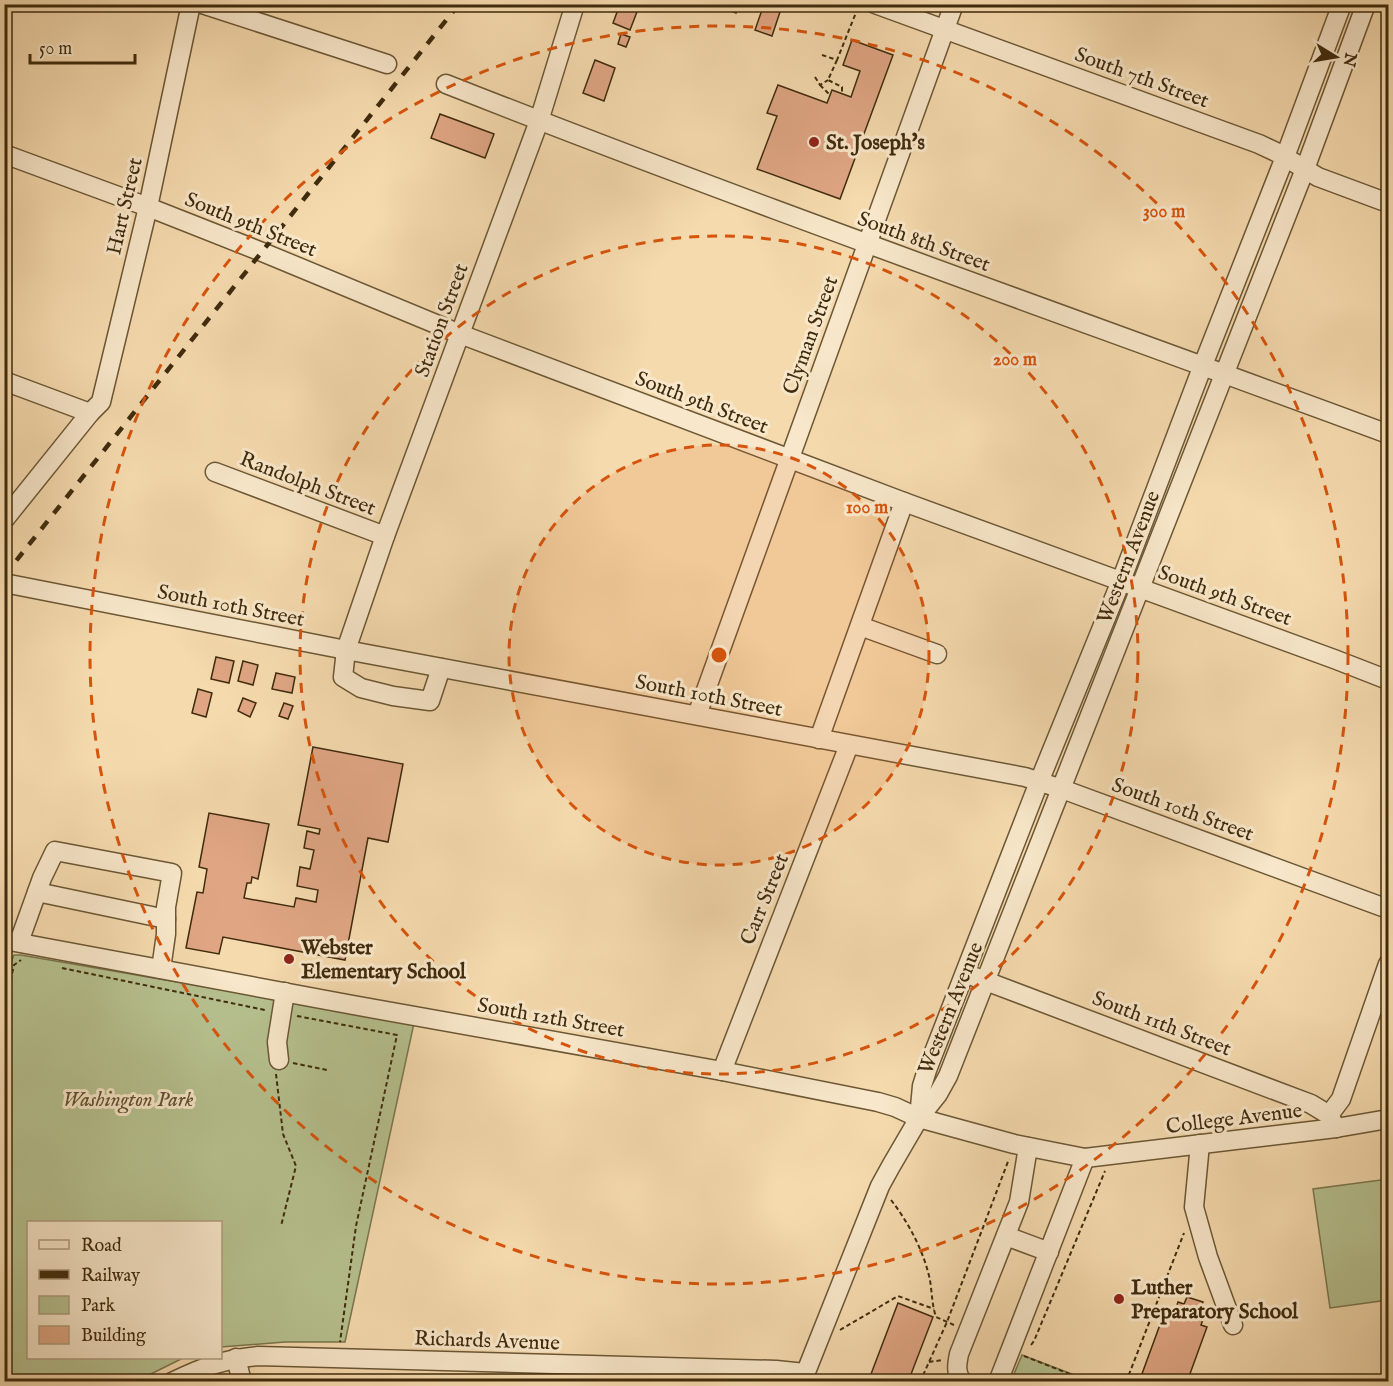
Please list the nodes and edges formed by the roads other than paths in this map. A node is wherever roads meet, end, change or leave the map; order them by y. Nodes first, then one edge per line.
1 (191, 4) edge
2 (202, 4) edge
3 (575, 4) edge
4 (875, 4) edge
5 (954, 4) edge
6 (1342, 4) edge
7 (1366, 4) edge
8 (944, 29) junction
9 (387, 64) dead end
10 (446, 84) dead end
11 (539, 121) junction
12 (4, 154) edge
13 (1285, 157) junction
14 (1305, 169) junction
15 (1389, 203) edge
16 (148, 207) junction
17 (867, 244) junction
18 (460, 334) junction
19 (1203, 365) junction
20 (1224, 373) junction
21 (4, 381) edge
22 (90, 413) junction
23 (1389, 434) edge
24 (789, 459) junction
25 (215, 471) dead end
26 (904, 502) junction
27 (4, 520) edge
28 (385, 536) junction
29 (1121, 581) junction
30 (4, 583) edge
31 (1140, 588) junction
32 (860, 626) junction
33 (346, 650) junction
34 (937, 654) dead end
35 (441, 668) junction
36 (1389, 680) edge
37 (697, 715) junction
38 (819, 739) junction
39 (849, 745) junction
40 (1040, 782) junction
41 (1062, 789) junction
42 (37, 892) junction
43 (1389, 909) edge
44 (166, 919) junction
45 (15, 947) edge
46 (1389, 964) edge
47 (161, 969) junction
48 (965, 973) junction
49 (986, 981) junction
50 (285, 992) junction
51 (279, 1060) road end
52 (722, 1071) junction
53 (919, 1118) junction
54 (1389, 1119) edge
55 (1332, 1121) junction
56 (1200, 1144) junction
57 (1021, 1146) junction
58 (1085, 1158) junction
59 (1006, 1236) junction
60 (1049, 1252) junction
61 (1233, 1325) dead end
62 (236, 1358) junction
63 (803, 1377) edge
64 (172, 1382) edge
65 (242, 1382) edge
66 (963, 1382) edge
67 (998, 1382) edge

1 - 16 street, Hart Street
2 - 9 street
3 - 11 street, Station Street
4 - 8 street, South 7th Street
5 - 8 street, Clyman Street
6 - 13 street, Western Avenue
7 - 14 street, Western Avenue
8 - 13 street, South 7th Street
8 - 17 street, Clyman Street
10 - 11 street, South 8th Street
11 - 17 street, South 8th Street
11 - 18 street, Station Street
12 - 16 street, South 9th Street
13 - 14 street, South 7th Street
13 - 19 street, Western Avenue
14 - 15 street, South 7th Street
14 - 20 street, Western Avenue
16 - 18 street, South 9th Street
16 - 22 street, Hart Street
17 - 19 street, South 8th Street
17 - 24 street, Clyman Street
18 - 24 street, South 9th Street
18 - 28 street, Station Street
19 - 20 street, South 8th Street
19 - 29 street, Western Avenue
20 - 23 street, South 8th Street
20 - 31 street, Western Avenue
21 - 22 street
22 - 27 street, Hart Street
24 - 26 street, South 9th Street
24 - 37 street, Clyman Street
25 - 28 street, Randolph Street
26 - 29 street, South 9th Street
26 - 32 street
28 - 33 street, Station Street
29 - 31 street, South 9th Street
29 - 40 street, Western Avenue
30 - 33 street, South 10th Street
31 - 36 street, South 9th Street
31 - 41 street, Western Avenue
32 - 34 street
32 - 38 street
33 - 35 street, South 10th Street
33 - 35 street, Station Street
35 - 37 street, South 10th Street
37 - 38 street, South 10th Street
38 - 39 street, South 10th Street
39 - 40 street, South 10th Street
39 - 52 street, Carr Street
40 - 41 street, South 10th Street
40 - 48 street, Western Avenue
41 - 43 street, South 10th Street
41 - 49 street, Western Avenue
42 - 44 street
42 - 44 street
42 - 45 street
44 - 47 street
45 - 47 street, South 12th Street
46 - 55 street
47 - 50 street, South 12th Street
48 - 49 street, South 11th Street
48 - 53 street, Western Avenue
49 - 53 street, Western Avenue
49 - 55 street, South 11th Street
50 - 51 street
50 - 52 street, South 12th Street
52 - 53 street, South 12th Street
53 - 57 street, South 12th Street
53 - 63 street, Western Avenue
54 - 55 street, College Avenue
55 - 56 street, College Avenue
56 - 58 street, College Avenue
56 - 61 street
57 - 58 street, South 12th Street
57 - 59 street
58 - 60 street
59 - 60 street
59 - 66 street
60 - 67 street
62 - 63 street, Richards Avenue
62 - 64 street, Richards Avenue
62 - 65 street

